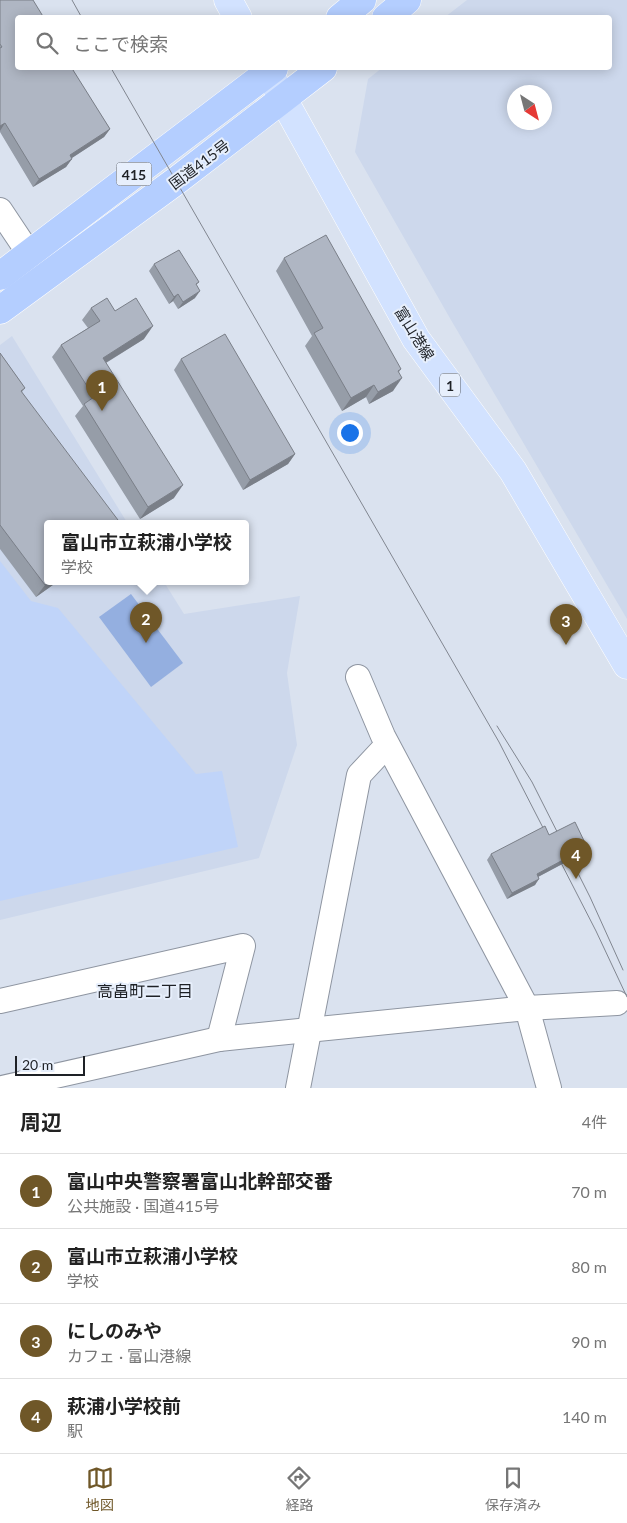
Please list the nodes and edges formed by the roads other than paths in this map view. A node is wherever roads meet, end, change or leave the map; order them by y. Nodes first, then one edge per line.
1 (228, 0) edge
2 (362, 0) edge
3 (408, 0) edge
4 (236, 15) edge
5 (344, 15) edge
6 (390, 15) edge
7 (268, 70) edge
8 (270, 70) edge
9 (320, 70) edge
10 (284, 99) junction
11 (0, 210) edge
12 (30, 255) junction
13 (0, 276) edge
14 (45, 278) junction
15 (0, 310) edge
16 (627, 665) edge
17 (358, 677) dead end
18 (387, 745) junction
19 (0, 1002) edge
20 (617, 1003) dead end
21 (527, 1008) junction
22 (310, 1030) junction
23 (219, 1039) junction
24 (80, 1079) edge
25 (2, 1088) edge
26 (298, 1088) edge
27 (549, 1088) edge

1 - 4 main road
2 - 5 highway
3 - 6 highway
7 - 12 highway, 国道415号 / 415
8 - 10 main road, 富山港線
9 - 10 highway, 国道415号 / 415
10 - 14 highway, 国道415号 / 415
10 - 16 main road, 富山港線 / 1
11 - 12 street
12 - 13 highway, 国道415号 / 415
12 - 14 street
14 - 15 highway, 国道415号 / 415
17 - 18 street
18 - 21 street
18 - 22 street
19 - 23 street
20 - 21 street
21 - 22 street
21 - 27 street
22 - 23 street
22 - 26 street
23 - 24 street
24 - 25 street

